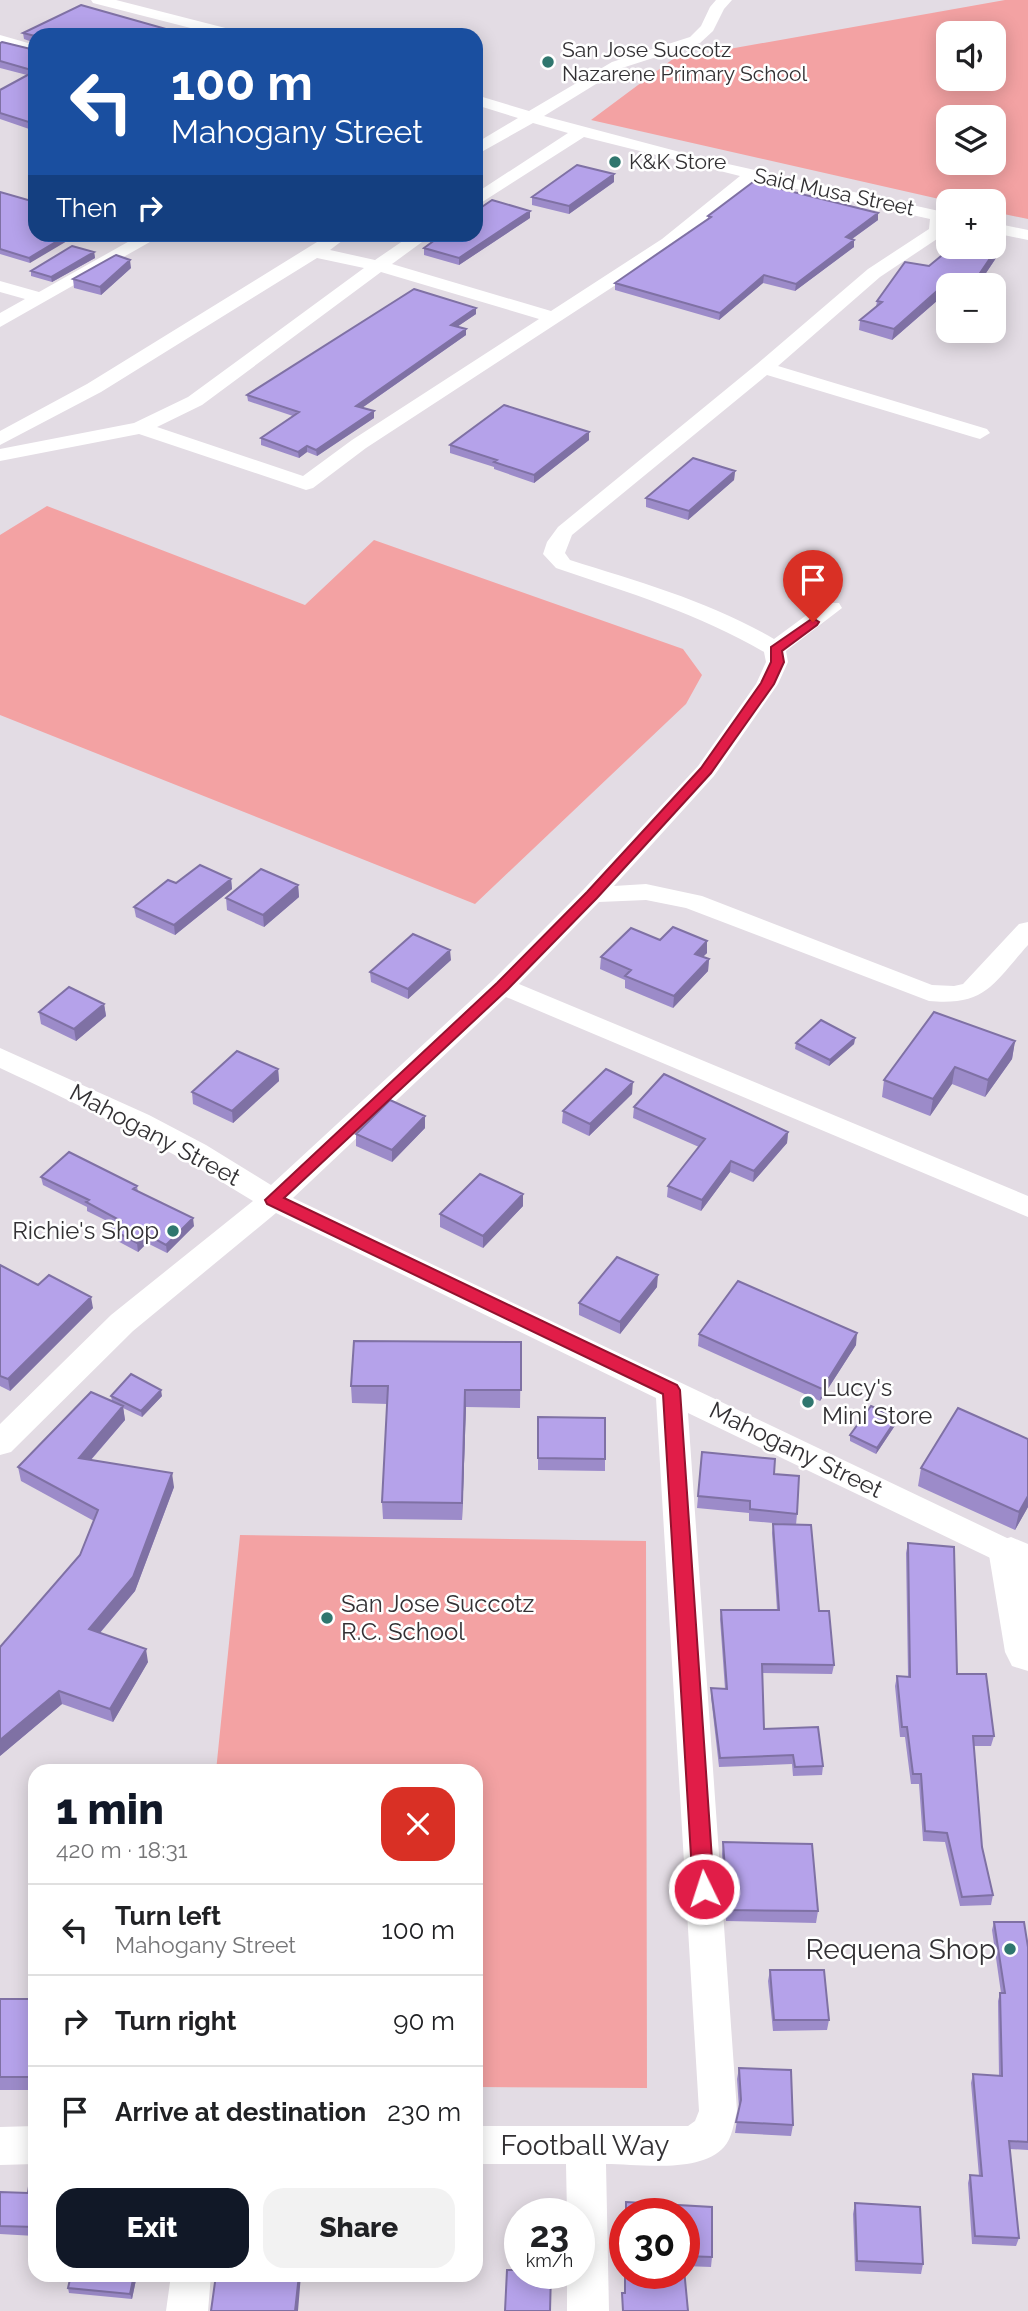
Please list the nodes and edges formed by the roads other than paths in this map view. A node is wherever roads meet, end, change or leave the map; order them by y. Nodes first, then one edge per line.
1 (98, 0) edge
2 (725, 0) edge
3 (208, 28) edge
4 (0, 40) edge
5 (28, 48) edge
6 (483, 102) edge
7 (528, 117) junction
8 (582, 131) junction
9 (483, 146) edge
10 (752, 175) junction
11 (483, 196) edge
12 (936, 214) edge
13 (1006, 230) edge
14 (936, 233) edge
15 (1028, 235) edge
16 (142, 242) edge
17 (330, 242) edge
18 (413, 242) edge
19 (316, 251) junction
20 (378, 266) junction
21 (0, 285) edge
22 (40, 298) junction
23 (554, 317) junction
24 (0, 321) edge
25 (764, 368) junction
26 (140, 428) junction
27 (980, 433) dead end
28 (0, 439) edge
29 (0, 455) edge
30 (831, 608) dead end
31 (775, 649) junction
32 (592, 895) junction
33 (1028, 930) edge
34 (502, 986) junction
35 (0, 1057) edge
36 (273, 1200) junction
37 (1028, 1207) edge
38 (671, 1390) junction
39 (0, 1443) edge
40 (1020, 1559) edge
41 (1028, 1652) edge
42 (28, 2145) edge
43 (0, 2146) edge
44 (483, 2146) edge
45 (586, 2146) junction
46 (190, 2282) edge
47 (187, 2311) edge
48 (589, 2311) edge

1 - 3 street
2 - 7 street
4 - 5 street
6 - 7 street, Said Musa Street
7 - 8 street, Said Musa Street
7 - 9 street
8 - 10 street, Said Musa Street
8 - 11 street
10 - 12 street, Said Musa Street
10 - 23 street
13 - 15 street
14 - 25 street
16 - 22 street
17 - 19 street
18 - 20 street
19 - 20 street
19 - 28 street
20 - 23 street
20 - 26 street
21 - 22 street
22 - 24 street
23 - 26 street
25 - 27 street
25 - 31 street
26 - 29 street
30 - 31 street
31 - 32 street
32 - 33 street
32 - 34 street
34 - 36 street
34 - 37 street
35 - 36 street, Mahogany Street
36 - 38 street, Mahogany Street
36 - 39 street
38 - 40 street, Mahogany Street
38 - 45 street, Football Way
40 - 41 street
42 - 43 street
44 - 45 street, Football Way
45 - 48 street
46 - 47 street

